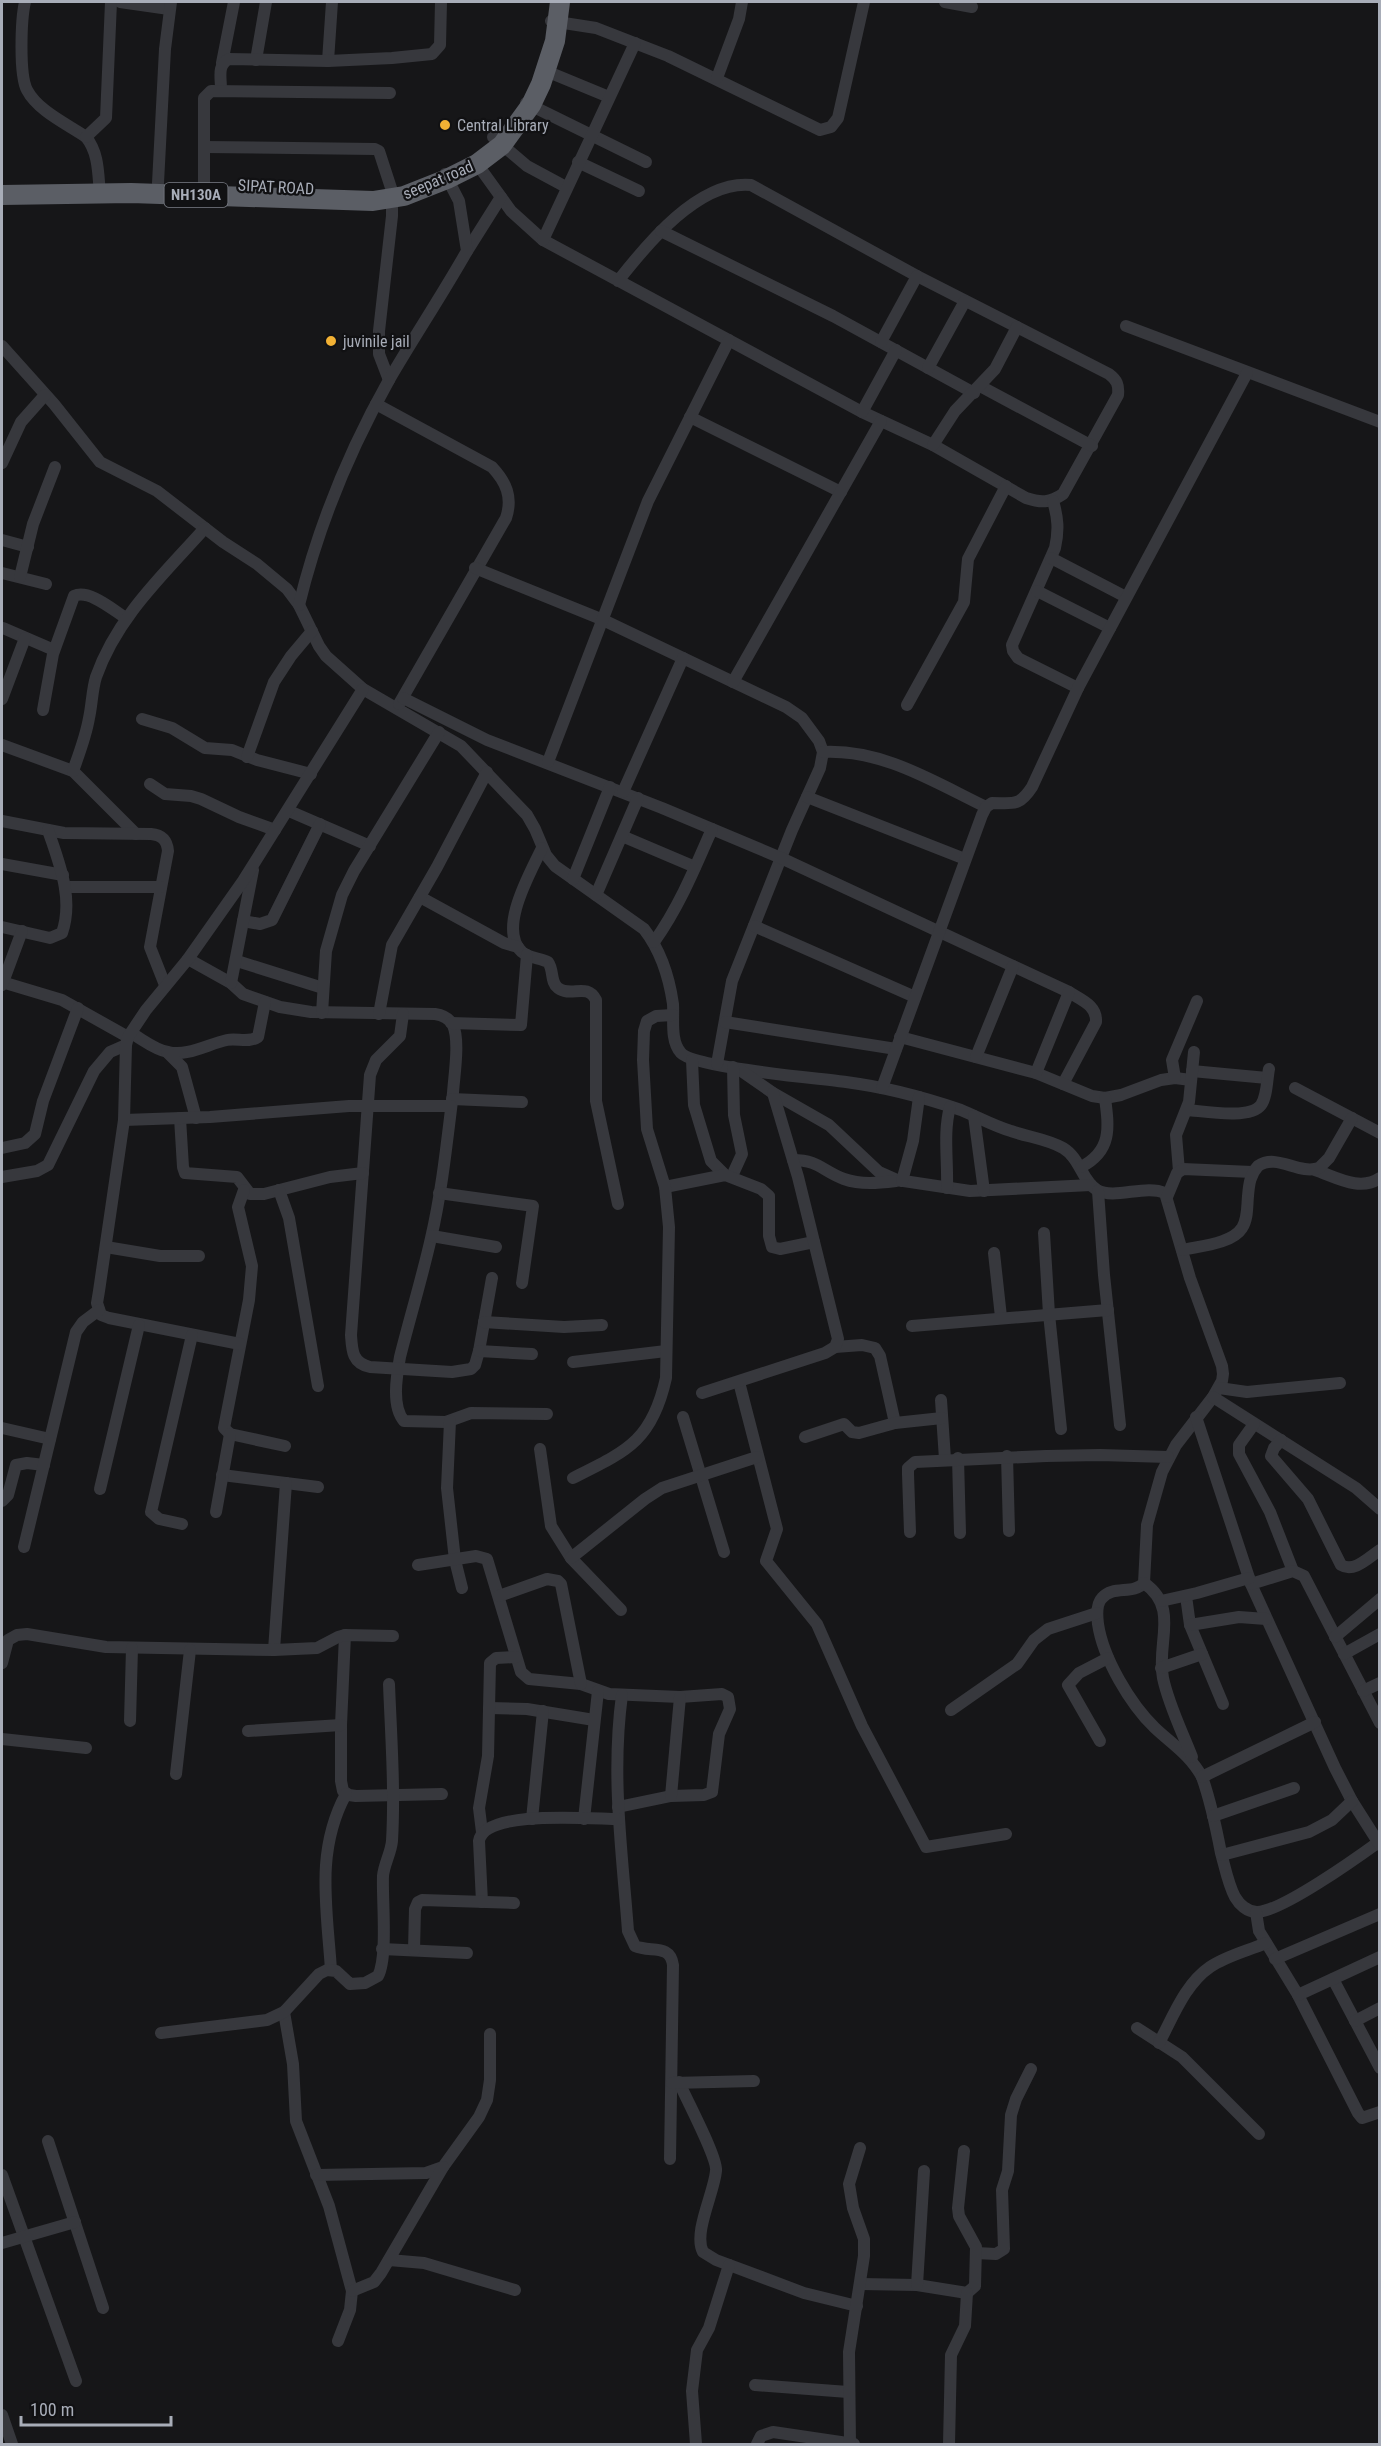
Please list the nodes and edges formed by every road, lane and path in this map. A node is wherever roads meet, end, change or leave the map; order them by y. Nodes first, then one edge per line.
1 (25, 2) edge
2 (111, 2) edge
3 (120, 2) edge
4 (234, 2) edge
5 (266, 2) edge
6 (332, 2) edge
7 (441, 2) edge
8 (560, 2) edge
9 (742, 2) edge
10 (864, 2) edge
11 (945, 2) edge
12 (170, 5) edge
13 (972, 7) dead end
14 (553, 15) edge
15 (635, 43) junction
16 (256, 60) junction
17 (328, 61) junction
18 (222, 63) junction
19 (546, 72) junction
20 (717, 78) junction
21 (221, 89) junction
22 (390, 93) dead end
23 (609, 97) junction
24 (526, 103) junction
25 (590, 136) junction
26 (86, 137) junction
27 (498, 141) junction
28 (204, 147) junction
29 (475, 161) junction
30 (578, 162) junction
31 (646, 162) dead end
32 (445, 175) junction
33 (158, 183) junction
34 (204, 183) junction
35 (2, 184) edge
36 (566, 187) junction
37 (99, 188) junction
38 (639, 191) dead end
39 (2, 195) edge
40 (391, 195) junction
41 (501, 197) junction
42 (661, 231) junction
43 (543, 240) junction
44 (467, 251) junction
45 (917, 276) junction
46 (618, 281) junction
47 (965, 300) junction
48 (1126, 326) dead end
49 (1017, 327) junction
50 (729, 340) junction
51 (880, 342) junction
52 (2, 346) edge
53 (896, 350) junction
54 (928, 368) junction
55 (1247, 373) junction
56 (389, 380) junction
57 (977, 390) junction
58 (45, 394) junction
59 (376, 404) junction
60 (862, 412) junction
61 (690, 417) junction
62 (881, 421) junction
63 (1380, 422) edge
64 (933, 445) junction
65 (1092, 446) junction
66 (2, 463) edge
67 (55, 467) dead end
68 (1006, 486) junction
69 (841, 492) junction
70 (1053, 501) junction
71 (205, 528) junction
72 (2, 540) edge
73 (28, 547) junction
74 (1052, 558) junction
75 (475, 568) junction
76 (2, 573) edge
77 (20, 577) junction
78 (46, 584) dead end
79 (1037, 591) junction
80 (1126, 597) junction
81 (299, 605) junction
82 (126, 618) junction
83 (601, 619) junction
84 (3, 628) edge
85 (1110, 628) junction
86 (312, 631) junction
87 (25, 638) junction
88 (54, 650) junction
89 (683, 658) junction
90 (733, 682) junction
91 (1078, 688) junction
92 (363, 689) junction
93 (2, 699) edge
94 (400, 703) junction
95 (907, 705) dead end
96 (43, 710) dead end
97 (142, 719) dead end
98 (439, 732) junction
99 (2, 745) edge
100 (823, 752) junction
101 (247, 757) junction
102 (548, 762) junction
103 (73, 771) junction
104 (487, 772) junction
105 (311, 774) junction
106 (150, 784) dead end
107 (610, 787) junction
108 (623, 792) junction
109 (807, 797) junction
110 (638, 798) junction
111 (986, 807) junction
112 (289, 811) junction
113 (2, 821) edge
114 (320, 824) junction
115 (712, 829) junction
116 (48, 830) junction
117 (275, 830) junction
118 (136, 834) junction
119 (622, 836) junction
120 (370, 846) junction
121 (542, 848) junction
122 (780, 858) junction
123 (965, 859) junction
124 (255, 860) junction
125 (2, 864) edge
126 (695, 867) junction
127 (573, 879) junction
128 (64, 881) junction
129 (161, 887) junction
130 (596, 895) junction
131 (420, 897) junction
132 (243, 921) junction
133 (754, 926) junction
134 (2, 927) edge
135 (22, 932) junction
136 (939, 932) junction
137 (654, 942) junction
138 (523, 951) junction
139 (188, 959) junction
140 (237, 961) junction
141 (1013, 966) junction
142 (2, 983) edge
143 (231, 983) junction
144 (165, 985) junction
145 (323, 988) junction
146 (1068, 992) junction
147 (915, 997) junction
148 (1197, 1001) dead end
149 (265, 1002) junction
150 (78, 1008) junction
151 (322, 1012) junction
152 (380, 1014) junction
153 (403, 1014) junction
154 (673, 1016) junction
155 (725, 1022) junction
156 (451, 1023) junction
157 (900, 1037) junction
158 (128, 1038) junction
159 (896, 1049) junction
160 (168, 1052) junction
161 (1194, 1052) dead end
162 (976, 1057) junction
163 (692, 1060) junction
164 (717, 1064) junction
165 (736, 1067) junction
166 (1036, 1073) junction
167 (1191, 1075) junction
168 (1175, 1078) junction
169 (1063, 1084) junction
170 (882, 1088) junction
171 (1295, 1088) dead end
172 (773, 1093) junction
173 (919, 1097) junction
174 (1105, 1098) junction
175 (522, 1102) dead end
176 (452, 1103) junction
177 (368, 1106) junction
178 (950, 1107) junction
179 (1187, 1110) junction
180 (974, 1116) junction
181 (180, 1118) junction
182 (196, 1118) junction
183 (1352, 1118) junction
184 (124, 1120) junction
185 (1380, 1133) edge
186 (2, 1148) edge
187 (793, 1160) junction
188 (1081, 1167) junction
189 (1315, 1170) junction
190 (1179, 1171) junction
191 (1252, 1172) junction
192 (363, 1173) junction
193 (729, 1175) junction
194 (2, 1178) edge
195 (1380, 1178) edge
196 (899, 1181) junction
197 (665, 1187) junction
198 (947, 1188) junction
199 (1095, 1188) junction
200 (244, 1190) junction
201 (279, 1190) junction
202 (984, 1191) junction
203 (439, 1193) junction
204 (1167, 1197) junction
205 (618, 1204) dead end
206 (1044, 1233) dead end
207 (432, 1236) junction
208 (814, 1242) junction
209 (105, 1247) junction
210 (496, 1247) dead end
211 (1182, 1250) junction
212 (994, 1253) dead end
213 (199, 1256) dead end
214 (492, 1278) dead end
215 (522, 1283) dead end
216 (99, 1310) junction
217 (1108, 1310) junction
218 (1049, 1314) junction
219 (1000, 1317) junction
220 (484, 1322) junction
221 (139, 1324) junction
222 (602, 1325) dead end
223 (912, 1326) dead end
224 (192, 1335) junction
225 (240, 1344) junction
226 (836, 1347) junction
227 (479, 1351) junction
228 (666, 1351) junction
229 (532, 1354) dead end
230 (573, 1362) dead end
231 (398, 1367) junction
232 (739, 1382) junction
233 (1340, 1383) dead end
234 (318, 1386) dead end
235 (702, 1393) dead end
236 (1216, 1393) junction
237 (941, 1400) dead end
238 (547, 1414) dead end
239 (683, 1417) dead end
240 (1196, 1417) junction
241 (942, 1418) junction
242 (450, 1421) junction
243 (895, 1423) junction
244 (1254, 1424) junction
245 (1120, 1425) dead end
246 (2, 1428) edge
247 (1061, 1429) dead end
248 (230, 1434) junction
249 (805, 1437) dead end
250 (50, 1439) junction
251 (1281, 1440) junction
252 (285, 1446) dead end
253 (540, 1449) dead end
254 (1007, 1456) junction
255 (757, 1457) junction
256 (1168, 1457) junction
257 (958, 1458) junction
258 (945, 1459) junction
259 (44, 1465) junction
260 (222, 1475) junction
261 (700, 1475) junction
262 (573, 1478) dead end
263 (286, 1483) junction
264 (318, 1488) dead end
265 (100, 1489) dead end
266 (2, 1501) edge
267 (1379, 1506) edge
268 (216, 1512) dead end
269 (182, 1524) dead end
270 (1009, 1531) dead end
271 (910, 1532) dead end
272 (960, 1533) dead end
273 (24, 1547) dead end
274 (1380, 1550) edge
275 (724, 1552) dead end
276 (570, 1558) junction
277 (455, 1560) junction
278 (418, 1565) dead end
279 (1293, 1571) junction
280 (1250, 1581) junction
281 (1144, 1583) junction
282 (462, 1588) dead end
283 (499, 1596) junction
284 (1186, 1596) junction
285 (1380, 1599) edge
286 (1161, 1600) junction
287 (621, 1610) dead end
288 (1097, 1613) junction
289 (1266, 1619) junction
290 (1190, 1625) junction
291 (1380, 1634) edge
292 (345, 1635) junction
293 (393, 1636) dead end
294 (1335, 1637) junction
295 (132, 1648) junction
296 (190, 1650) junction
297 (274, 1650) junction
298 (1344, 1653) junction
299 (1202, 1654) junction
300 (516, 1657) junction
301 (1108, 1658) junction
302 (2, 1663) edge
303 (1161, 1668) junction
304 (1380, 1683) edge
305 (389, 1684) dead end
306 (581, 1684) junction
307 (598, 1691) junction
308 (1363, 1691) junction
309 (622, 1695) junction
310 (680, 1697) junction
311 (1223, 1704) dead end
312 (489, 1708) junction
313 (951, 1710) dead end
314 (543, 1711) junction
315 (1378, 1715) edge
316 (130, 1720) dead end
317 (594, 1720) junction
318 (1315, 1722) junction
319 (341, 1725) junction
320 (248, 1731) dead end
321 (2, 1738) edge
322 (1100, 1741) dead end
323 (86, 1748) dead end
324 (1194, 1763) junction
325 (176, 1774) dead end
326 (1202, 1777) junction
327 (1294, 1788) dead end
328 (346, 1794) junction
329 (442, 1794) dead end
330 (393, 1795) junction
331 (671, 1796) junction
332 (1352, 1801) junction
333 (618, 1813) junction
334 (1213, 1816) junction
335 (532, 1819) junction
336 (584, 1819) junction
337 (482, 1832) junction
338 (1006, 1834) dead end
339 (1379, 1842) edge
340 (1222, 1854) junction
341 (482, 1902) junction
342 (514, 1903) dead end
343 (1256, 1912) junction
344 (1380, 1914) edge
345 (1266, 1943) junction
346 (382, 1948) junction
347 (414, 1950) junction
348 (467, 1953) dead end
349 (1380, 1957) edge
350 (1275, 1959) junction
351 (331, 1970) junction
352 (1334, 1979) junction
353 (1298, 1995) junction
354 (1380, 2008) edge
355 (284, 2012) junction
356 (1355, 2021) junction
357 (1137, 2028) dead end
358 (161, 2033) dead end
359 (490, 2034) dead end
360 (1159, 2043) junction
361 (1375, 2050) edge
362 (1380, 2068) edge
363 (1031, 2069) dead end
364 (754, 2081) dead end
365 (675, 2083) junction
366 (1380, 2112) edge
367 (1259, 2134) dead end
368 (48, 2141) dead end
369 (860, 2148) dead end
370 (964, 2151) dead end
371 (670, 2159) dead end
372 (443, 2167) junction
373 (924, 2170) dead end
374 (2, 2175) edge
375 (316, 2175) junction
376 (75, 2222) junction
377 (23, 2237) junction
378 (2, 2243) edge
379 (976, 2253) junction
380 (389, 2260) junction
381 (729, 2265) junction
382 (861, 2284) junction
383 (917, 2286) junction
384 (515, 2290) dead end
385 (352, 2291) junction
386 (967, 2293) junction
387 (857, 2306) junction
388 (103, 2308) dead end
389 (338, 2341) dead end
390 (76, 2382) dead end
391 (755, 2385) dead end
392 (848, 2392) junction
393 (2, 2415) edge
394 (5, 2433) edge
395 (850, 2444) edge
396 (12, 2445) edge
397 (696, 2445) edge
398 (757, 2445) edge
399 (854, 2445) edge
400 (949, 2445) edge

1 - 26 street
2 - 26 street
3 - 12 street
4 - 18 street
5 - 16 street
6 - 17 street
7 - 17 street
8 - 14 highway, seepat road / NH130A
9 - 20 street
10 - 20 street
11 - 13 street
12 - 33 street
14 - 15 street
14 - 19 highway, seepat road / NH130A
14 - 24 highway, seepat road / NH130A
15 - 20 street
15 - 23 street
16 - 17 street
16 - 18 street
18 - 21 street
19 - 23 street
19 - 24 highway, seepat road / NH130A
21 - 22 street
21 - 28 street
23 - 25 street
24 - 25 street
24 - 27 highway, seepat road / NH130A
25 - 30 street
25 - 31 street
26 - 37 street
27 - 29 highway, seepat road / NH130A
27 - 36 street
28 - 34 street
28 - 40 street
29 - 32 highway, SIPAT ROAD / NH130A
29 - 41 street
30 - 36 street
30 - 38 street
32 - 40 highway, SIPAT ROAD / NH130A
32 - 44 street
33 - 34 highway, SIPAT ROAD / NH130A
33 - 37 highway, SIPAT ROAD / NH130A
34 - 40 highway, SIPAT ROAD / NH130A
35 - 37 highway, SIPAT ROAD / NH130A
36 - 43 street
37 - 39 highway, SIPAT ROAD / NH130A
37 - 40 highway, SIPAT ROAD / NH130A
40 - 56 street
41 - 43 street
41 - 44 street
42 - 45 street
42 - 46 street
42 - 51 street
43 - 46 street
44 - 56 street
45 - 47 street
45 - 51 street
46 - 50 street
47 - 49 street
47 - 54 street
48 - 55 street
49 - 57 street
49 - 65 street
50 - 60 street
50 - 61 street
51 - 53 street
52 - 58 street
53 - 54 street
53 - 60 street
54 - 57 street
55 - 63 street
55 - 80 street
56 - 59 street
57 - 64 street
57 - 65 street
58 - 66 street
58 - 71 street
59 - 75 street
59 - 81 street
60 - 62 street
61 - 69 street
61 - 83 street
62 - 64 street
62 - 69 street
64 - 68 street
65 - 70 street
67 - 73 street
68 - 70 street
68 - 95 street
69 - 90 street
70 - 74 street
71 - 81 street
71 - 82 street
72 - 73 street
73 - 77 street
74 - 79 street
74 - 80 street
75 - 83 street
75 - 94 street
76 - 77 street
77 - 78 street
79 - 85 street
79 - 91 street
80 - 85 street
81 - 86 street
82 - 88 street
82 - 103 street
83 - 89 street
83 - 102 street
84 - 87 street
85 - 91 street
86 - 92 street
86 - 101 street
87 - 88 street
87 - 93 street
88 - 96 street
89 - 90 street
89 - 108 street
90 - 100 street
91 - 111 street
92 - 94 street
92 - 105 street
94 - 98 street
94 - 102 street
97 - 101 street
98 - 104 street
98 - 120 street
99 - 103 street
100 - 109 street
100 - 111 street
101 - 105 street
102 - 107 street
103 - 118 street
104 - 121 street
104 - 131 street
105 - 112 street
106 - 117 street
107 - 108 street
107 - 127 street
108 - 110 street
109 - 122 street
109 - 123 street
110 - 115 street
110 - 119 street
111 - 123 street
112 - 114 street
112 - 117 street
113 - 116 street
114 - 120 street
114 - 132 street
115 - 122 street
115 - 126 street
116 - 118 street
116 - 128 street
117 - 124 street
118 - 129 street
119 - 126 street
119 - 130 street
120 - 145 street
121 - 127 street
121 - 138 street
122 - 133 street
122 - 136 street
123 - 136 street
124 - 132 street
124 - 139 street
125 - 128 street
126 - 137 street
127 - 130 street
128 - 129 street
128 - 135 street
129 - 144 street
130 - 137 street
131 - 138 street
131 - 152 street
132 - 140 street
133 - 147 street
133 - 155 street
134 - 135 street
135 - 142 street
136 - 141 street
136 - 147 street
137 - 154 street
138 - 156 street
138 - 205 street
139 - 143 street
139 - 144 street
140 - 143 street
140 - 145 street
141 - 146 street
141 - 162 street
142 - 150 street
143 - 149 street
144 - 158 street
145 - 151 street
146 - 166 street
146 - 169 street
147 - 157 street
148 - 168 street
149 - 151 street
149 - 160 street
150 - 158 street
150 - 186 street
151 - 152 street
152 - 153 street
153 - 156 street
153 - 177 street
154 - 163 street
154 - 197 street
155 - 159 street
155 - 164 street
156 - 176 street
157 - 159 street
157 - 162 street
158 - 160 street
158 - 184 street
158 - 194 street
159 - 170 street
160 - 182 street
161 - 167 street
162 - 166 street
163 - 164 street
163 - 193 street
164 - 165 street
165 - 170 street
165 - 172 street
165 - 193 street
166 - 169 street
167 - 168 street
167 - 179 street
167 - 179 street
168 - 174 street
169 - 174 street
170 - 173 street
171 - 183 street
172 - 187 street
172 - 196 street
173 - 178 street
173 - 196 street
174 - 188 street
175 - 176 street
176 - 177 street
176 - 203 street
177 - 182 street
177 - 192 street
178 - 180 street
178 - 198 street
179 - 190 street
180 - 188 street
180 - 202 street
181 - 182 street
181 - 184 street
181 - 200 street
183 - 185 street
183 - 189 street
184 - 209 street
187 - 196 street
187 - 208 street
188 - 199 street
189 - 191 street
189 - 195 street
190 - 191 street
190 - 204 street
191 - 211 street
192 - 201 street
192 - 231 street
193 - 197 street
193 - 208 street
196 - 198 street
197 - 228 street
198 - 202 street
199 - 202 street
199 - 204 street
199 - 217 street
200 - 201 street
200 - 225 street
201 - 234 street
203 - 207 street
203 - 215 street
204 - 211 street
206 - 218 street
207 - 210 street
207 - 231 street
208 - 226 street
209 - 213 street
209 - 216 street
211 - 236 street
212 - 219 street
214 - 220 street
216 - 221 street
216 - 250 street
217 - 218 street
217 - 245 street
218 - 219 street
218 - 247 street
219 - 223 street
220 - 222 street
220 - 227 street
221 - 224 street
221 - 265 street
224 - 225 street
224 - 269 street
225 - 248 street
226 - 232 street
226 - 243 street
227 - 229 street
227 - 231 street
228 - 230 street
228 - 262 street
231 - 242 street
232 - 235 street
232 - 255 street
233 - 236 street
236 - 240 street
236 - 244 street
237 - 241 street
238 - 242 street
239 - 261 street
240 - 256 street
240 - 280 street
241 - 243 street
241 - 258 street
242 - 277 street
243 - 249 street
244 - 251 street
244 - 279 street
246 - 250 street
248 - 252 street
248 - 260 street
250 - 259 street
251 - 267 street
251 - 274 street
253 - 276 street
254 - 256 street
254 - 257 street
254 - 270 street
255 - 261 street
255 - 338 street
256 - 281 street
257 - 258 street
257 - 272 street
258 - 271 street
259 - 266 street
259 - 273 street
260 - 263 street
260 - 268 street
261 - 275 street
261 - 276 street
263 - 264 street
263 - 297 street
276 - 287 street
277 - 278 street
277 - 282 street
277 - 283 street
279 - 280 street
279 - 294 street
280 - 284 street
280 - 289 street
281 - 286 street
281 - 288 street
283 - 300 street
283 - 306 street
284 - 286 street
284 - 290 street
285 - 294 street
286 - 303 street
288 - 301 street
288 - 313 street
289 - 290 street
289 - 318 street
290 - 299 street
291 - 298 street
292 - 293 street
292 - 297 street
292 - 319 street
294 - 298 street
295 - 296 street
295 - 302 street
295 - 316 street
296 - 297 street
296 - 325 street
298 - 308 street
299 - 303 street
299 - 311 street
300 - 306 street
300 - 312 street
301 - 322 street
301 - 324 street
303 - 324 street
304 - 308 street
305 - 330 street
306 - 307 street
307 - 309 street
307 - 317 street
308 - 315 street
309 - 310 street
309 - 333 street
310 - 331 street
310 - 331 street
312 - 314 street
312 - 337 street
314 - 317 street
314 - 335 street
317 - 336 street
318 - 326 street
318 - 332 street
319 - 320 street
319 - 328 street
321 - 323 street
324 - 326 street
326 - 334 street
327 - 334 street
328 - 330 street
328 - 351 street
329 - 330 street
330 - 346 street
331 - 333 street
332 - 339 street
332 - 340 street
333 - 336 street
333 - 365 street
334 - 340 street
335 - 336 street
335 - 337 street
337 - 341 street
339 - 343 street
340 - 343 street
341 - 342 street
341 - 347 street
343 - 345 street
344 - 350 street
345 - 350 street
345 - 360 street
346 - 347 street
346 - 351 street
347 - 348 street
349 - 352 street
350 - 353 street
351 - 355 street
352 - 353 street
352 - 356 street
353 - 366 street
354 - 356 street
355 - 358 street
355 - 375 street
356 - 361 street
357 - 360 street
359 - 372 street
360 - 367 street
361 - 362 street
363 - 379 street
364 - 365 street
365 - 371 street
365 - 381 street
368 - 376 street
369 - 382 street
370 - 379 street
372 - 375 street
372 - 380 street
373 - 383 street
374 - 377 street
375 - 385 street
376 - 377 street
376 - 388 street
377 - 378 street
377 - 390 street
379 - 386 street
380 - 384 street
380 - 385 street
381 - 387 street
381 - 397 street
382 - 383 street
382 - 387 street
383 - 386 street
385 - 389 street
386 - 400 street
387 - 392 street
391 - 392 street
392 - 395 street
393 - 394 street
394 - 396 street
395 - 398 street
395 - 399 street

